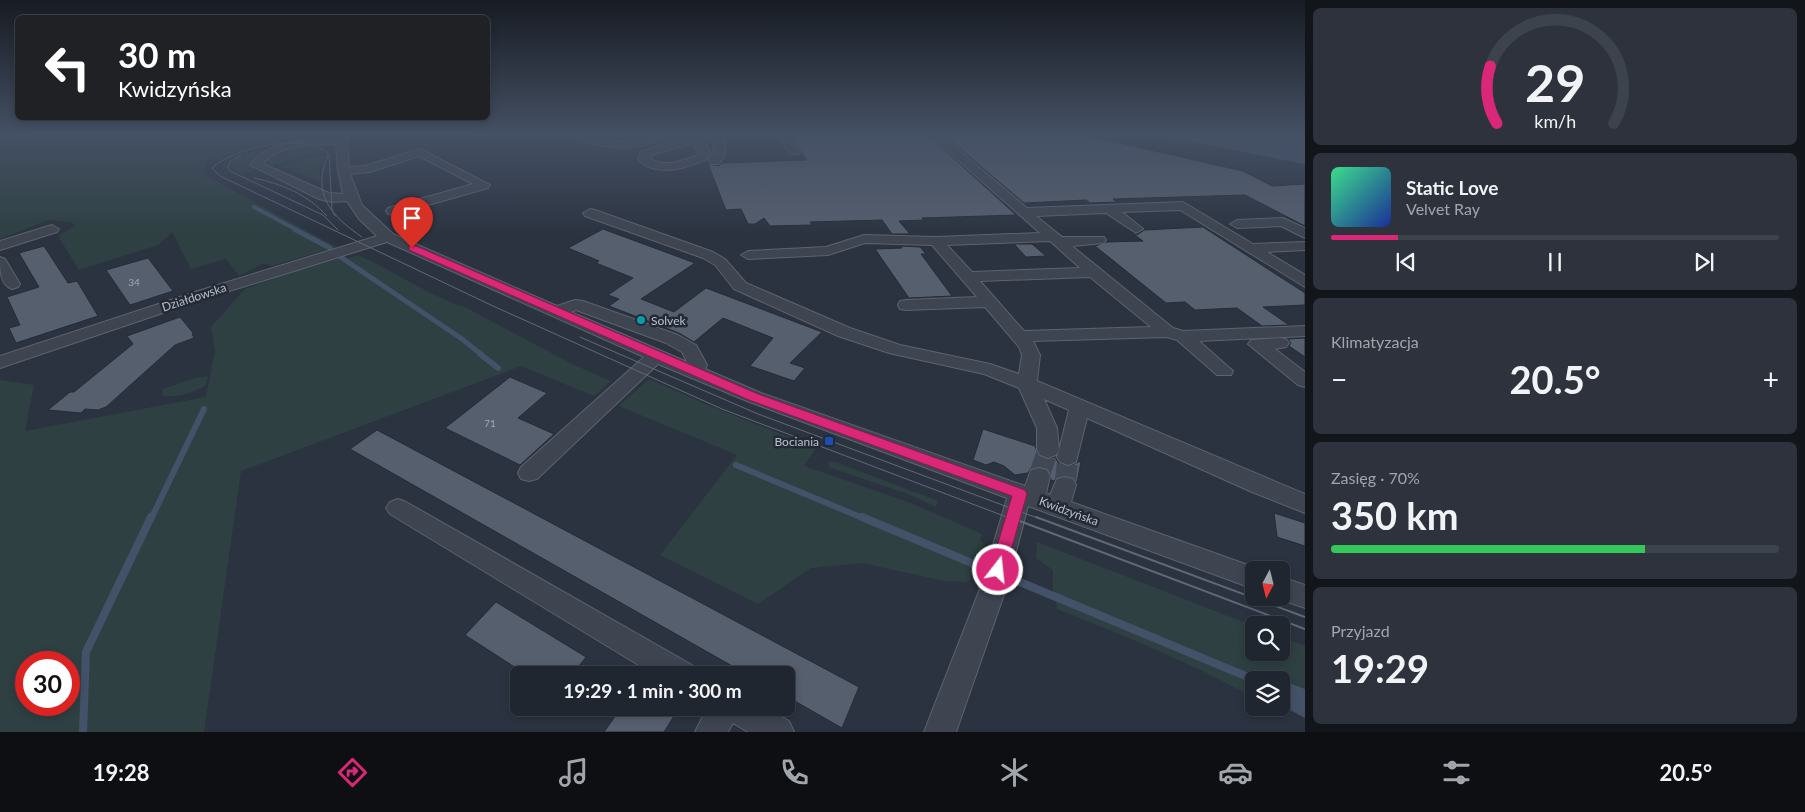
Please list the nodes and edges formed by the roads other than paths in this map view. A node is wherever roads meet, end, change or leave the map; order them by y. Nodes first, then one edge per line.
1 (263, 168) edge
2 (362, 168) edge
3 (379, 168) edge
4 (451, 168) edge
5 (973, 168) edge
6 (345, 171) joint
7 (393, 175) dead end
8 (350, 197) junction
9 (1109, 209) junction
10 (393, 211) dead end
11 (1024, 212) junction
12 (590, 213) dead end
13 (1237, 224) dead end
14 (52, 229) dead end
15 (1136, 229) dead end
16 (1305, 234) edge
17 (388, 236) junction
18 (1056, 239) junction
19 (1099, 240) dead end
20 (936, 241) junction
21 (0, 246) edge
22 (1305, 246) edge
23 (1251, 248) junction
24 (748, 255) dead end
25 (0, 262) edge
26 (1094, 272) junction
27 (968, 277) junction
28 (1305, 282) edge
29 (12, 284) dead end
30 (989, 302) junction
31 (906, 305) dead end
32 (555, 312) junction
33 (1305, 330) edge
34 (1175, 334) junction
35 (1020, 336) junction
36 (1305, 342) edge
37 (656, 356) junction
38 (0, 362) edge
39 (1224, 371) dead end
40 (694, 372) junction
41 (1305, 381) edge
42 (1027, 384) junction
43 (1080, 406) junction
44 (529, 473) dead end
45 (1065, 485) tunnel mouth
46 (1031, 489) junction
47 (1305, 504) edge
48 (1058, 507) junction
49 (398, 508) dead end
50 (1245, 575) edge
51 (1290, 591) edge
52 (1305, 597) edge
53 (667, 666) edge
54 (719, 716) edge
55 (751, 716) edge
56 (710, 732) edge
57 (778, 732) edge
58 (940, 732) edge

1 - 8 street
2 - 6 street
3 - 7 street
4 - 10 street
5 - 11 street
6 - 8 street, Kwidzyńska
8 - 17 street, Kwidzyńska
9 - 11 street
9 - 15 street
9 - 23 street
11 - 18 street
12 - 42 street
13 - 16 street
14 - 21 street
17 - 32 street, Kwidzyńska
17 - 38 street, Działdowska
18 - 19 street
18 - 20 street
18 - 26 street
20 - 24 street
20 - 27 street
22 - 23 street
23 - 28 street
25 - 29 street
26 - 27 street
26 - 34 street
27 - 30 street
30 - 31 street
30 - 35 street
32 - 37 street, Kwidzyńska
32 - 40 street
33 - 34 street
34 - 35 street
34 - 39 street
35 - 42 street
36 - 41 street
37 - 40 street, Kwidzyńska
37 - 44 street
40 - 46 street, Kwidzyńska
42 - 43 street
42 - 43 street
43 - 47 street
45 - 48 street
46 - 48 street, Kwidzyńska
46 - 58 street
48 - 50 street, Kwidzyńska
49 - 53 street
51 - 52 street
54 - 56 street
55 - 57 street

